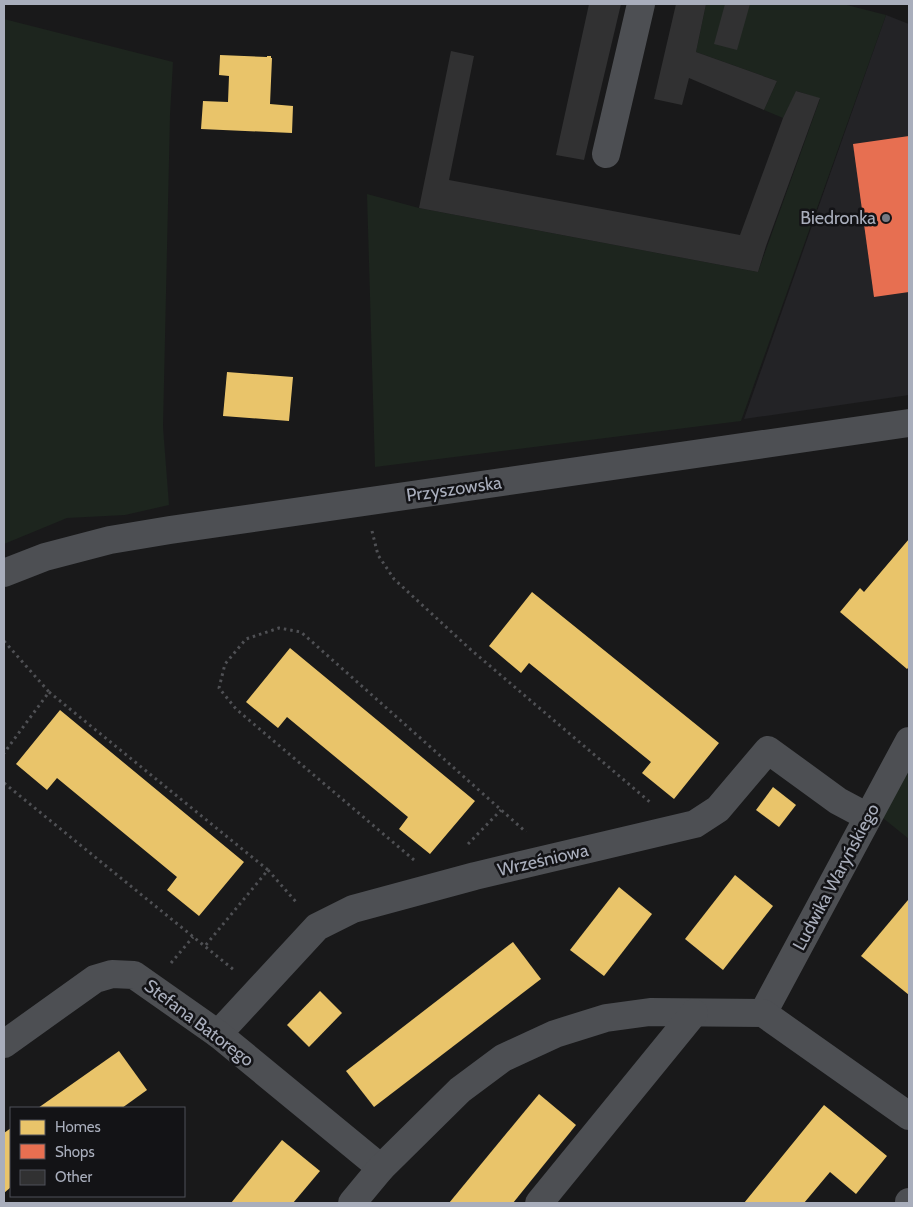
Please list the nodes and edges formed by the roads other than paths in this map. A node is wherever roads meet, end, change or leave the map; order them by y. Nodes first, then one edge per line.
1 (641, 4) edge
2 (606, 154) dead end
3 (909, 423) edge
4 (4, 573) edge
5 (909, 741) edge
6 (868, 817) junction
7 (694, 1013) junction
8 (763, 1013) junction
9 (218, 1034) junction
10 (4, 1044) edge
11 (909, 1116) edge
12 (381, 1168) junction
13 (352, 1203) edge
14 (540, 1203) edge

1 - 2 street
3 - 4 street, Przyszowska
5 - 6 street, Ludwika Waryńskiego
6 - 8 street, Ludwika Waryńskiego
6 - 9 street, Wrześniowa
7 - 8 street
7 - 12 street
7 - 14 street
8 - 11 street
9 - 10 street, Stefana Batorego
9 - 12 street, Stefana Batorego
12 - 13 street

